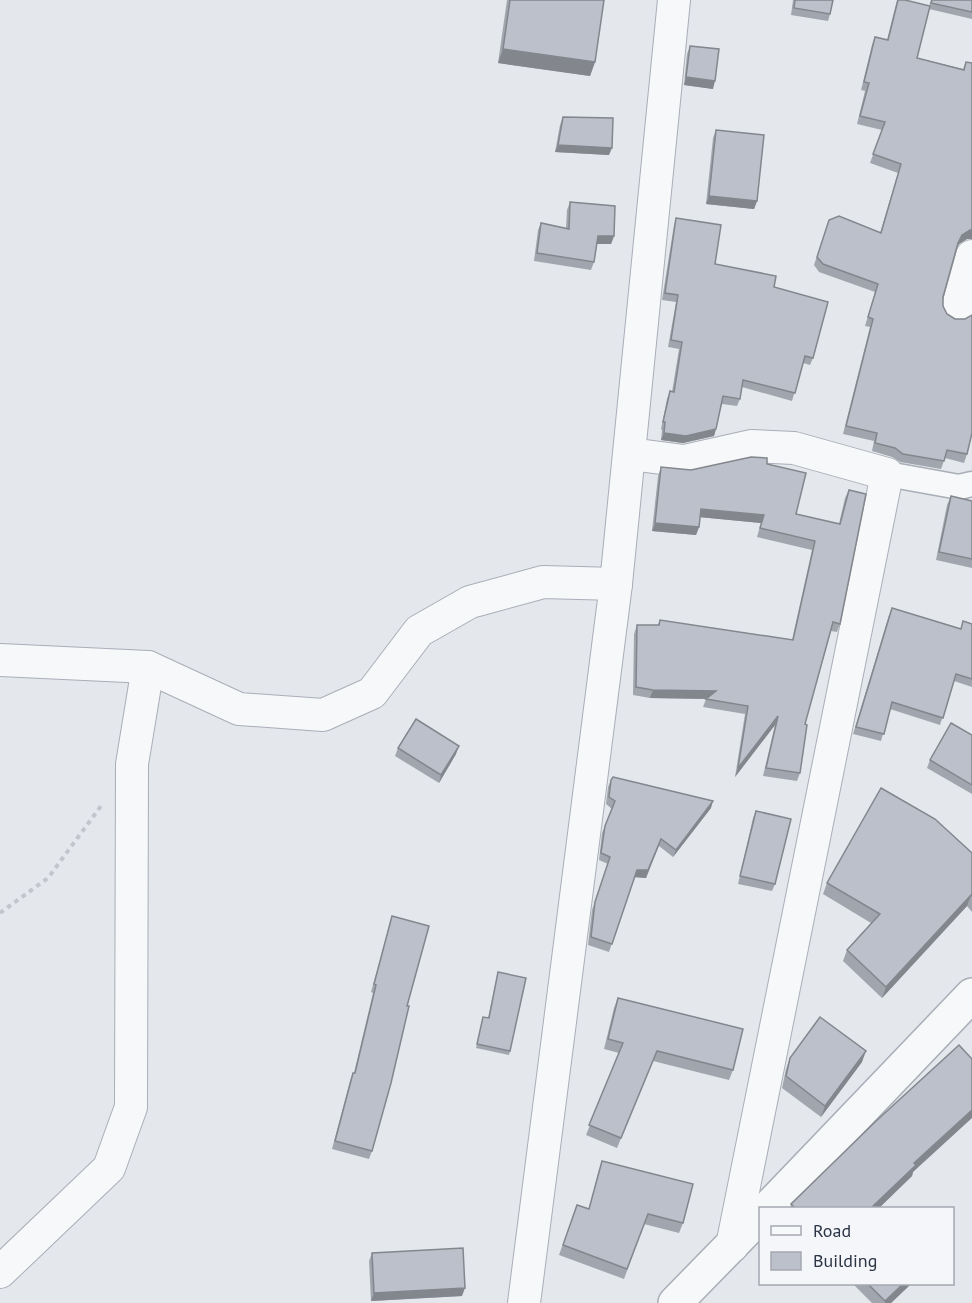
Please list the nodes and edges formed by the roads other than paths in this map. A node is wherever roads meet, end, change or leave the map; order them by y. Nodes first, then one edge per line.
1 (674, 0) edge
2 (972, 256) edge
3 (957, 310) dead end
4 (630, 454) junction
5 (887, 474) junction
6 (972, 484) edge
7 (616, 584) junction
8 (0, 660) edge
9 (148, 667) junction
10 (972, 995) edge
11 (770, 1207) edge
12 (759, 1217) edge
13 (732, 1246) junction
14 (0, 1272) edge
15 (524, 1303) edge
16 (675, 1303) edge

1 - 4 street
2 - 3 street
4 - 5 street
4 - 7 street
5 - 6 street
5 - 13 street
7 - 9 street
7 - 15 street
8 - 9 street
9 - 14 street
10 - 11 street
12 - 13 street
13 - 16 street

